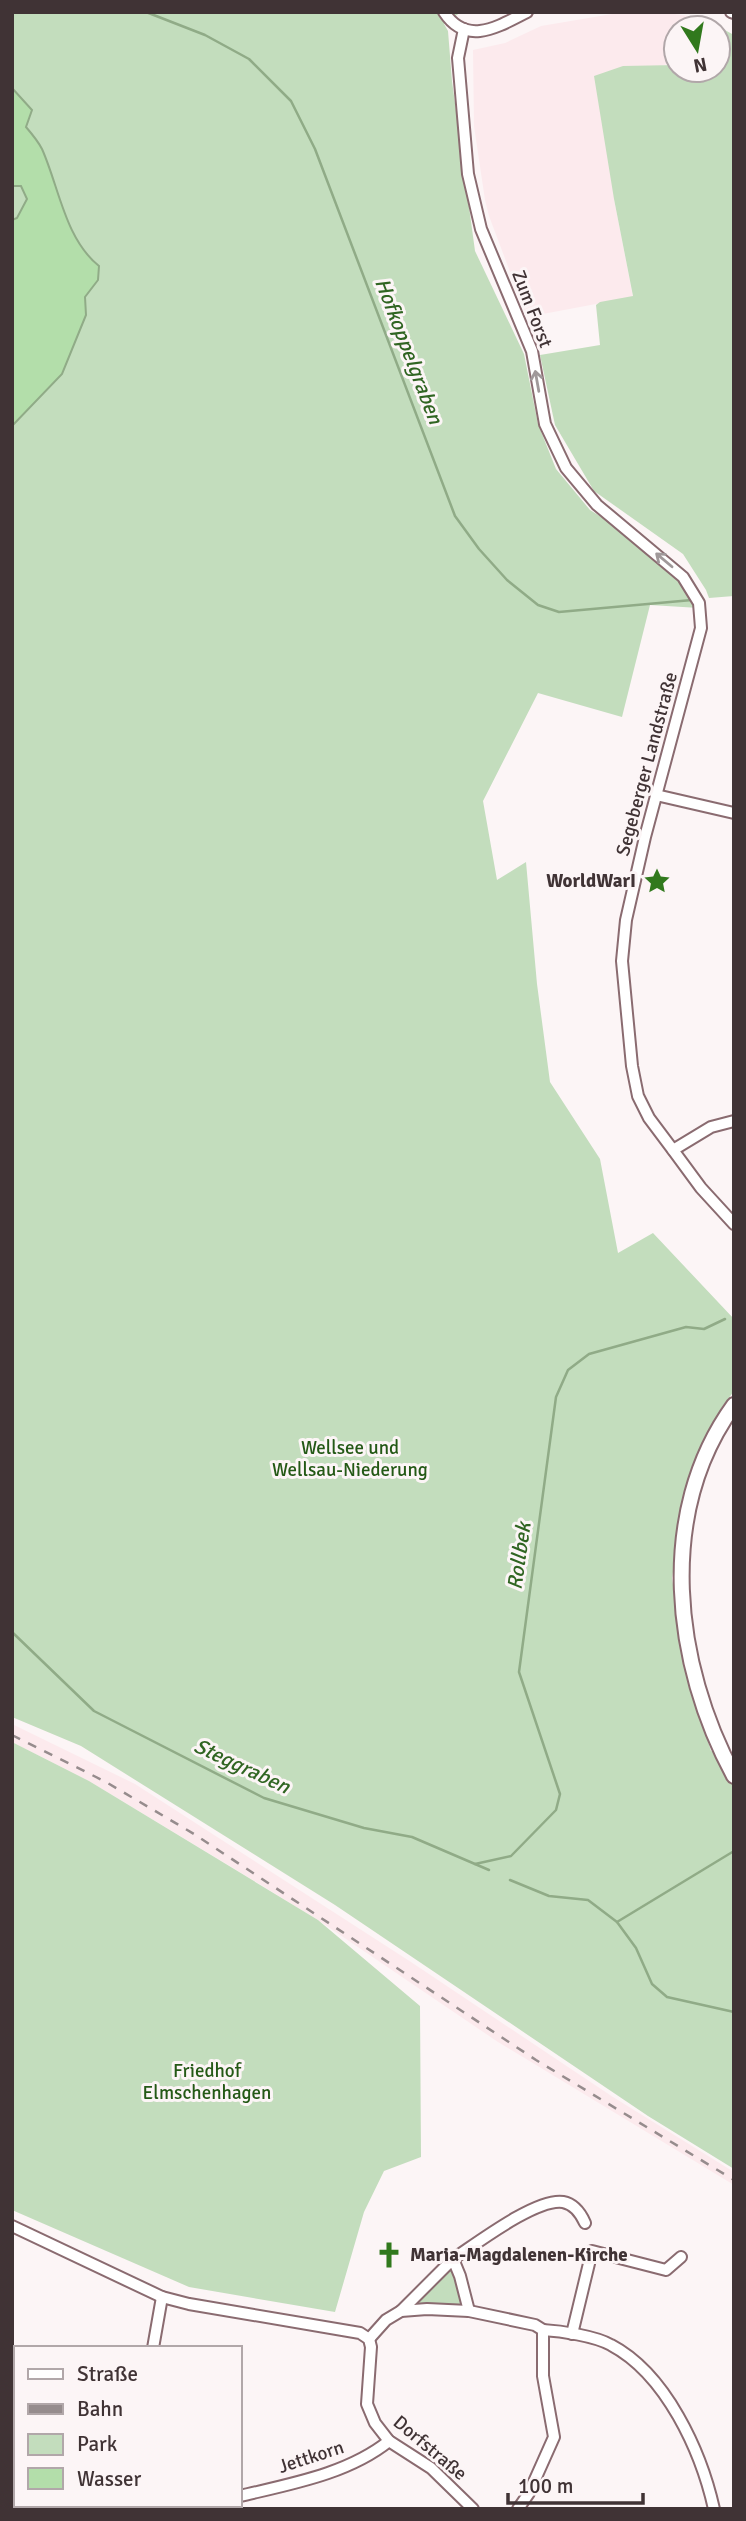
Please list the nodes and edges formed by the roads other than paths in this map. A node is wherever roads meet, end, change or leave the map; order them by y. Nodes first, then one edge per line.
1 (444, 12) edge
2 (527, 12) edge
3 (464, 29) junction
4 (702, 615) joint
5 (656, 795) junction
6 (734, 813) edge
7 (734, 1121) edge
8 (673, 1150) junction
9 (734, 1224) edge
10 (734, 1405) edge
11 (734, 1776) edge
12 (585, 2223) dead end
13 (12, 2226) edge
14 (681, 2257) dead end
15 (453, 2259) junction
16 (162, 2297) junction
17 (401, 2311) junction
18 (469, 2311) junction
19 (543, 2330) junction
20 (572, 2334) junction
21 (364, 2336) junction
22 (153, 2346) edge
23 (389, 2441) junction
24 (242, 2495) edge
25 (473, 2509) edge
26 (518, 2509) edge
27 (714, 2509) edge

1 - 3 street
2 - 3 street
4 -> 3 street, Zum Forst
4 - 5 street, Segeberger Landstraße
5 - 6 street
5 - 8 street, Segeberger Landstraße
7 - 8 street
8 - 9 street, Segeberger Landstraße
10 - 11 main road
12 - 15 street
13 - 16 street
14 - 20 street
15 - 17 street
15 - 18 street
16 - 21 street
16 - 22 street
17 - 18 street
17 - 21 street
18 - 19 street
19 - 20 street
19 - 26 street
20 - 27 street
21 - 23 street, Dorfstraße
23 - 24 street, Jettkorn
23 - 25 street, Dorfstraße

